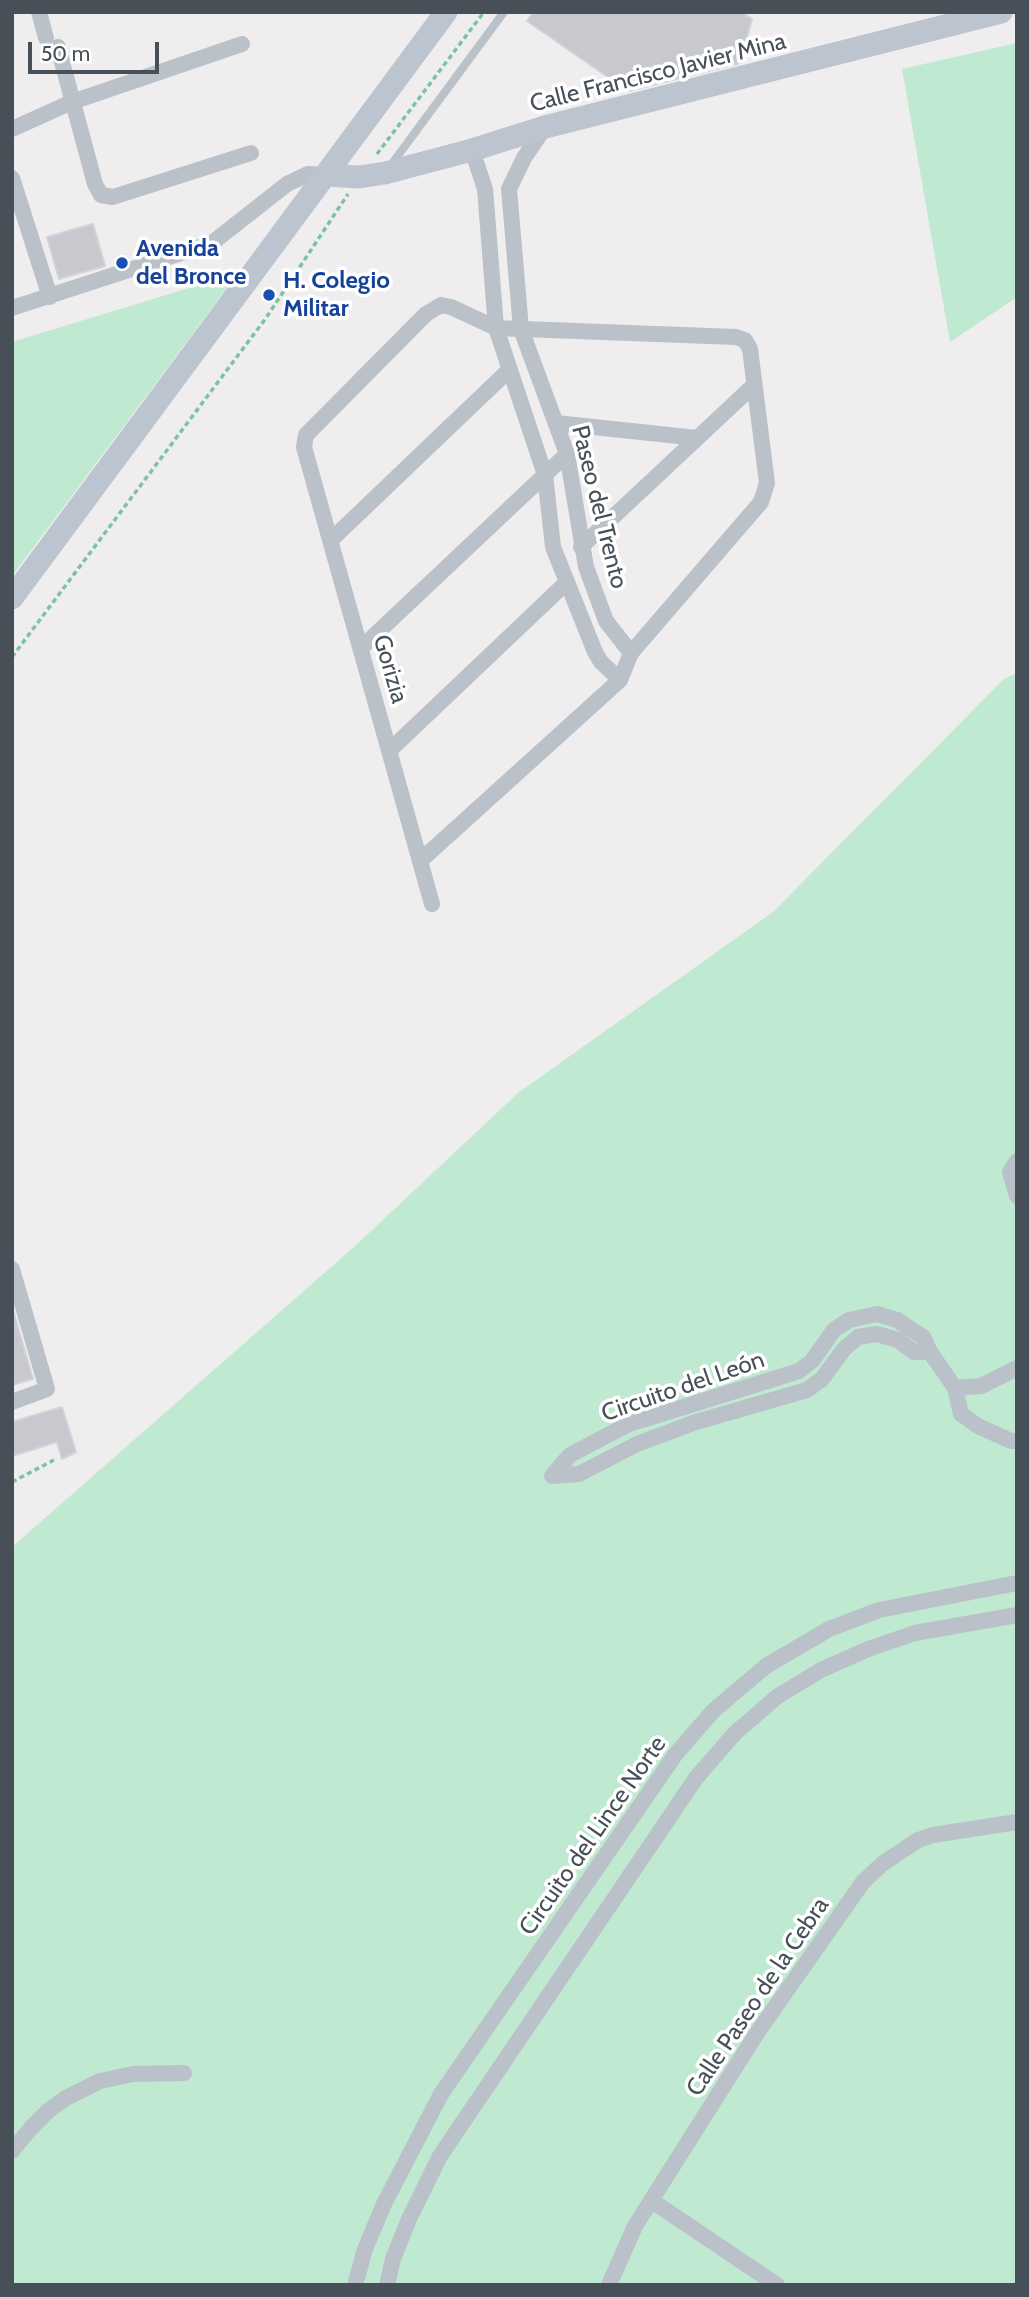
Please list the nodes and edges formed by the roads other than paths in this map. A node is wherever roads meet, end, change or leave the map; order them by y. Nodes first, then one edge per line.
1 (39, 12) edge
2 (446, 12) edge
3 (504, 12) edge
4 (1001, 12) edge
5 (242, 44) dead end
6 (72, 102) junction
7 (545, 127) junction
8 (12, 129) edge
9 (472, 150) junction
10 (251, 153) dead end
11 (386, 173) junction
12 (326, 175) junction
13 (12, 178) edge
14 (485, 189) junction
15 (509, 189) junction
16 (12, 290) edge
17 (50, 296) junction
18 (15, 307) edge
19 (496, 328) junction
20 (521, 329) junction
21 (509, 370) junction
22 (754, 384) junction
23 (556, 423) junction
24 (696, 438) junction
25 (567, 454) junction
26 (545, 475) junction
27 (331, 540) junction
28 (581, 547) junction
29 (567, 582) junction
30 (12, 598) edge
31 (361, 648) junction
32 (631, 653) junction
33 (620, 680) junction
34 (389, 751) junction
35 (420, 861) junction
36 (432, 904) dead end
37 (1017, 1161) edge
38 (1017, 1196) edge
39 (12, 1269) edge
40 (16, 1293) edge
41 (930, 1353) junction
42 (1017, 1368) edge
43 (955, 1388) junction
44 (12, 1402) edge
45 (1017, 1440) edge
46 (1017, 1583) edge
47 (1017, 1615) edge
48 (1017, 1822) edge
49 (184, 2073) dead end
50 (12, 2151) edge
51 (652, 2201) junction
52 (355, 2285) edge
53 (387, 2285) edge
54 (609, 2285) edge
55 (778, 2285) edge

1 - 6 street
2 - 12 street
3 - 11 lane
4 - 7 street, Calle Francisco Javier Mina
5 - 6 street
6 - 8 street
6 - 10 street
7 - 9 street, Calle Francisco Javier Mina
7 - 15 street
9 - 11 street, Calle Francisco Javier Mina
9 - 14 street, Paseo del Trento
11 - 12 street, Calle Francisco Javier Mina
12 - 17 street
12 - 30 street
13 - 17 street
14 - 15 street
14 - 19 street, Paseo del Trento
15 - 20 street, Paseo del Trento
16 - 18 street
17 - 18 street
19 - 20 street
19 - 21 street, Paseo del Trento
19 - 27 street, Gorizia
20 - 22 street
20 - 23 street, Paseo del Trento
21 - 26 street, Paseo del Trento
21 - 27 street
22 - 24 street
22 - 32 street
23 - 24 street
23 - 25 street, Paseo del Trento
24 - 28 street
25 - 26 street
25 - 28 street, Paseo del Trento
26 - 29 street, Paseo del Trento
26 - 31 street
27 - 31 street, Gorizia
28 - 32 street, Paseo del Trento
29 - 33 street, Paseo del Trento
29 - 34 street
31 - 34 street, Gorizia
32 - 33 street
33 - 35 street
34 - 35 street, Gorizia
35 - 36 street, Gorizia
37 - 38 street
39 - 40 street
40 - 44 street
41 - 41 street, Circuito del León
41 - 43 street, Circuito del León
42 - 43 street
43 - 45 street, Circuito del León
46 - 52 street, Circuito del Lince Norte
47 - 53 street, Circuito del Lince Norte
48 - 51 street, Calle Paseo de la Cebra
49 - 50 street
51 - 54 street, Calle Paseo de la Cebra
51 - 55 street

